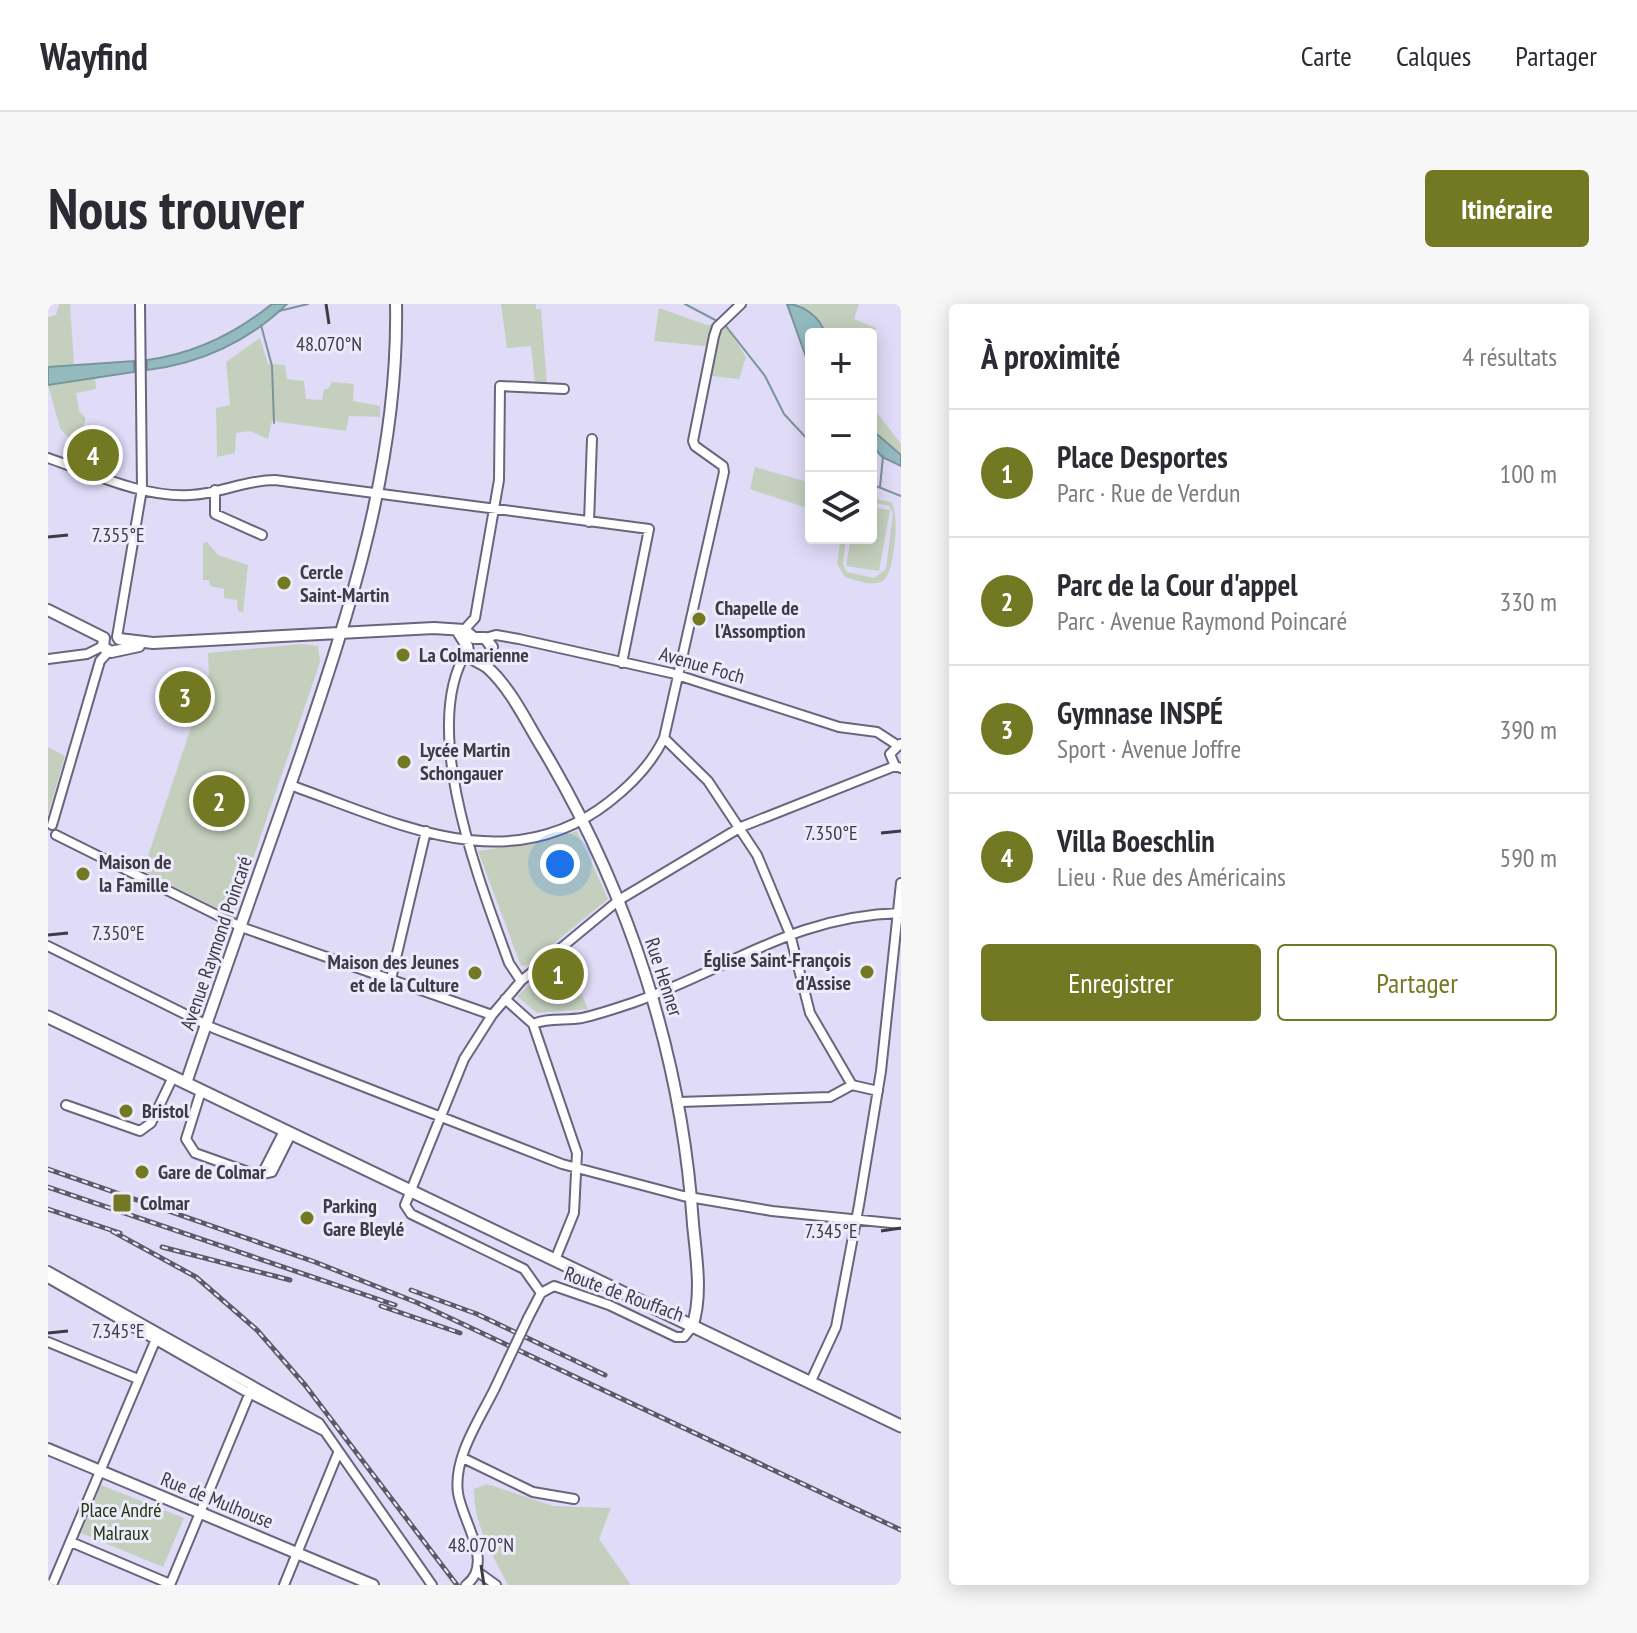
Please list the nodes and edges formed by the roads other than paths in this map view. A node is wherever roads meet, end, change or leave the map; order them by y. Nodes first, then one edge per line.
1 (140, 304) edge
2 (396, 304) edge
3 (741, 304) edge
4 (564, 389) dead end
5 (592, 439) dead end
6 (48, 458) edge
7 (142, 489) junction
8 (215, 490) junction
9 (378, 495) junction
10 (495, 511) junction
11 (589, 522) junction
12 (262, 535) dead end
13 (48, 610) edge
14 (460, 630) junction
15 (342, 632) junction
16 (111, 644) junction
17 (478, 650) junction
18 (48, 659) edge
19 (622, 663) junction
20 (679, 676) junction
21 (664, 738) junction
22 (896, 755) edge
23 (290, 785) junction
24 (583, 819) junction
25 (50, 825) edge
26 (741, 827) junction
27 (426, 831) junction
28 (52, 837) edge
29 (466, 841) junction
30 (901, 883) edge
31 (619, 900) junction
32 (900, 913) edge
33 (241, 927) junction
34 (790, 934) junction
35 (48, 946) edge
36 (391, 979) junction
37 (521, 981) junction
38 (651, 995) junction
39 (505, 999) junction
40 (492, 1015) junction
41 (48, 1020) edge
42 (208, 1024) junction
43 (533, 1024) junction
44 (172, 1080) junction
45 (186, 1083) junction
46 (852, 1085) junction
47 (201, 1091) junction
48 (878, 1091) junction
49 (679, 1102) junction
50 (66, 1105) dead end
51 (439, 1117) junction
52 (288, 1132) junction
53 (578, 1168) junction
54 (412, 1193) junction
55 (692, 1197) junction
56 (856, 1221) junction
57 (901, 1224) edge
58 (555, 1260) junction
59 (48, 1271) edge
60 (48, 1278) edge
61 (68, 1285) junction
62 (541, 1293) junction
63 (692, 1327) junction
64 (156, 1337) junction
65 (48, 1342) edge
66 (138, 1379) junction
67 (810, 1383) junction
68 (252, 1389) junction
69 (901, 1426) edge
70 (48, 1449) edge
71 (338, 1453) junction
72 (463, 1458) junction
73 (100, 1471) junction
74 (574, 1499) dead end
75 (198, 1512) junction
76 (71, 1542) junction
77 (296, 1551) junction
78 (478, 1572) junction
79 (170, 1584) edge
80 (52, 1585) edge
81 (284, 1585) edge
82 (373, 1585) edge
83 (432, 1585) edge
84 (466, 1585) edge
85 (496, 1585) edge

1 - 7 street
2 - 9 street, Avenue Raymond Poincaré
3 - 20 street
4 - 10 street
5 - 11 street
6 - 7 street
7 - 8 street
7 - 16 street
8 - 9 street
8 - 12 street
9 - 10 street
9 - 15 street, Avenue Raymond Poincaré
10 - 11 street
10 - 14 street
11 - 19 street
13 - 16 street
14 - 15 street
14 - 17 street
15 - 16 street
15 - 23 street, Avenue Raymond Poincaré
16 - 18 street
16 - 25 street
17 - 19 street, Avenue Foch
17 - 24 street, Rue Henner
17 - 29 street
19 - 20 street, Avenue Foch
20 - 21 street
20 - 22 street, Avenue Foch
21 - 24 street
21 - 26 street
22 - 26 street
23 - 27 street
23 - 33 street, Avenue Raymond Poincaré
24 - 29 street
24 - 31 street, Rue Henner
25 - 28 street
26 - 31 street
26 - 34 street
27 - 29 street
27 - 36 street
28 - 33 street
29 - 37 street
30 - 32 street
31 - 37 street
31 - 38 street, Rue Henner
32 - 34 street
32 - 48 street
33 - 36 street
33 - 42 street, Avenue Raymond Poincaré
34 - 38 street
34 - 46 street
35 - 42 street
36 - 40 street
37 - 39 street
38 - 43 street
38 - 49 street, Rue Henner
39 - 40 street
39 - 43 street
40 - 51 street
41 - 44 main road, Route de Rouffach
42 - 45 street, Avenue Raymond Poincaré
42 - 51 street
43 - 53 street
44 - 45 main road, Route de Rouffach
44 - 50 street
45 - 47 main road, Route de Rouffach
46 - 48 street
46 - 49 street
47 - 52 main road, Route de Rouffach
47 - 52 street
48 - 56 street
49 - 55 street, Rue Henner
51 - 53 street
51 - 54 street
52 - 54 main road, Route de Rouffach
53 - 55 street
53 - 58 street
54 - 58 main road, Route de Rouffach
54 - 62 street, Route de Rouffach
55 - 56 street
55 - 63 street, Rue Henner
56 - 57 street
56 - 67 street
58 - 63 main road, Route de Rouffach
59 - 61 street
60 - 61 street
61 - 64 street
62 - 63 street, Route de Rouffach
62 - 72 street, bridge
63 - 67 main road, Route de Rouffach
64 - 66 street
64 - 68 street
65 - 66 street
66 - 73 street
67 - 69 main road, Route de Rouffach
68 - 71 street
68 - 75 street
70 - 73 street, Rue de Mulhouse
71 - 77 street
71 - 83 street
72 - 74 street
72 - 78 street
73 - 75 street, Rue de Mulhouse
73 - 76 street
75 - 77 street, Rue de Mulhouse
75 - 79 street
76 - 79 street
76 - 80 street
77 - 81 street
77 - 82 street, Rue de Mulhouse
78 - 84 street
78 - 85 street

